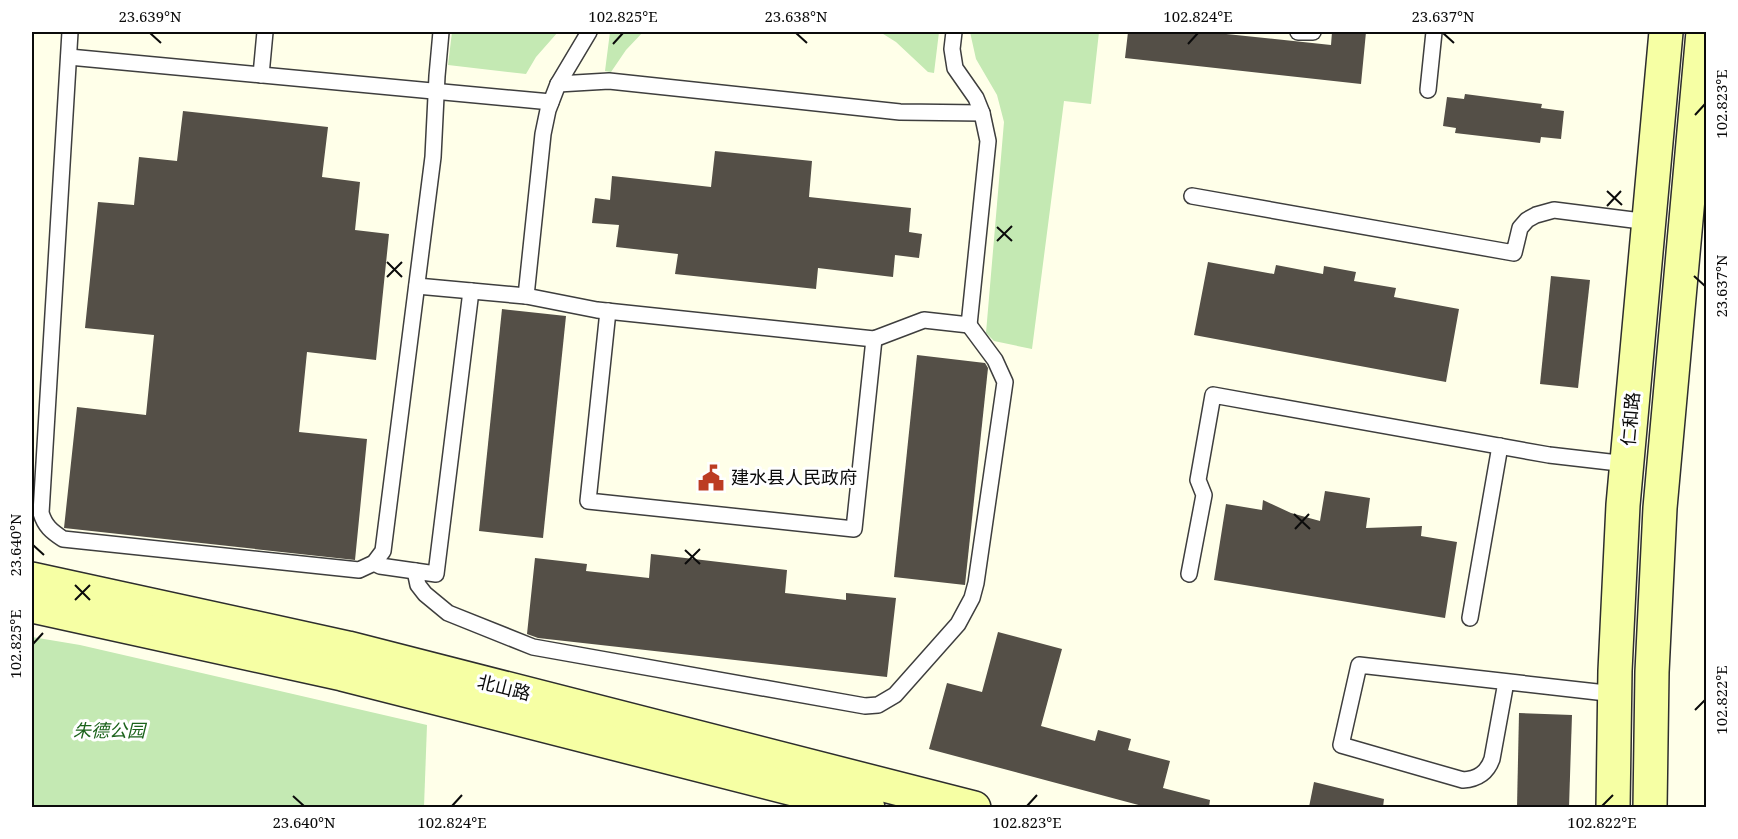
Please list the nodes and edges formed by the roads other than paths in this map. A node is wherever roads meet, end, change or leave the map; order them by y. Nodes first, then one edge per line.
1 (70, 32) edge
2 (265, 32) edge
3 (441, 32) edge
4 (589, 32) edge
5 (954, 32) edge
6 (1299, 32) edge
7 (1313, 32) edge
8 (1434, 32) edge
9 (1666, 32) edge
10 (1703, 32) edge
11 (69, 57) junction
12 (261, 75) junction
13 (558, 84) junction
14 (1428, 90) dead end
15 (436, 91) junction
16 (551, 102) junction
17 (982, 113) junction
18 (1192, 196) dead end
19 (1649, 222) junction
20 (417, 286) junction
21 (471, 291) junction
22 (525, 296) junction
23 (608, 311) junction
24 (969, 325) junction
25 (874, 339) junction
26 (1500, 446) junction
27 (1627, 464) junction
28 (374, 563) junction
29 (415, 571) junction
30 (1189, 574) dead end
31 (32, 579) edge
32 (32, 606) edge
33 (1470, 618) dead end
34 (1506, 682) junction
35 (1615, 694) junction
36 (868, 807) edge
37 (974, 807) edge
38 (1614, 807) edge
39 (1650, 807) edge

1 - 11 lane
2 - 12 lane
3 - 15 lane
4 - 13 lane
5 - 17 lane
6 - 7 lane
8 - 14 lane
9 - 19 street, 仁和路
10 - 39 street, 仁和路
11 - 12 lane
11 - 28 lane
12 - 15 lane
13 - 16 lane
13 - 17 lane
15 - 16 lane
15 - 20 lane
16 - 22 lane
17 - 24 lane
18 - 19 lane
19 - 27 street, 仁和路
20 - 21 lane
20 - 28 lane
21 - 22 lane
21 - 29 lane
22 - 23 lane
23 - 25 lane
23 - 25 lane
24 - 25 lane
24 - 29 lane
26 - 27 lane
26 - 30 lane
26 - 33 lane
27 - 35 street, 仁和路
28 - 29 lane
31 - 37 street, 北山路
32 - 36 street, 北山路
34 - 34 lane
34 - 35 lane
35 - 38 street, 仁和路

